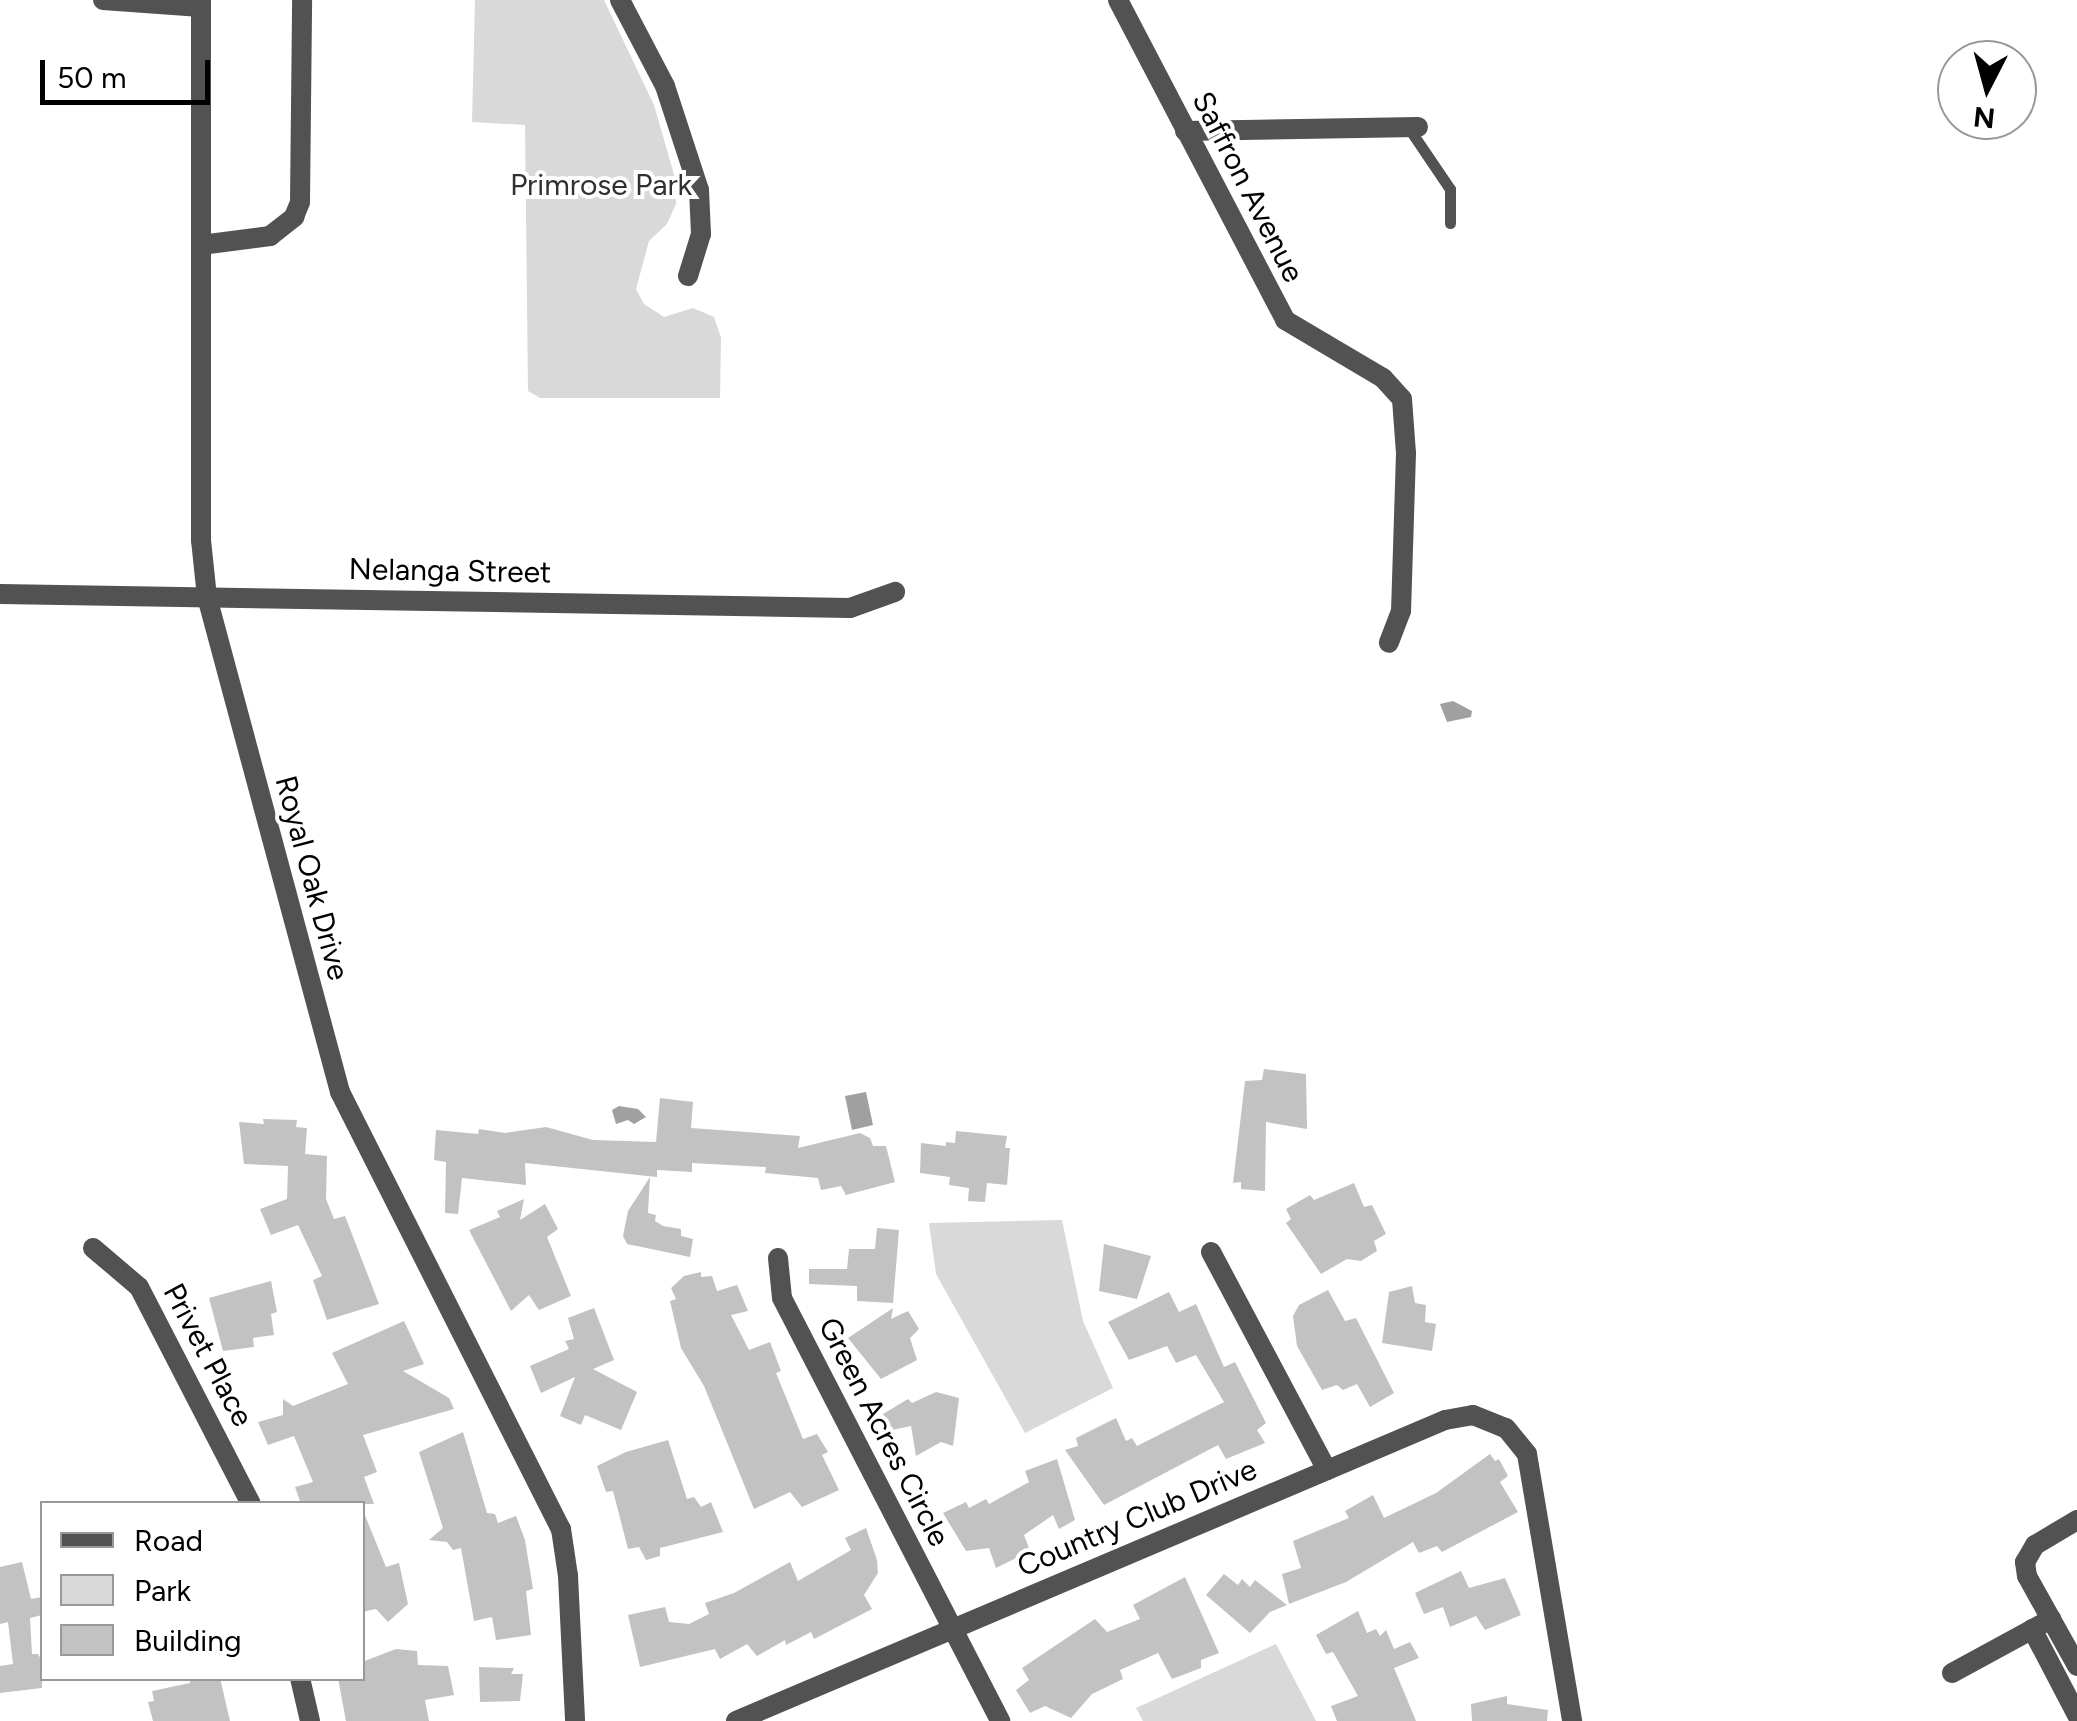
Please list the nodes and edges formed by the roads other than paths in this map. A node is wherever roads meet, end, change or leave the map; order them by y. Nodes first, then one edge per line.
1 (103, 0) edge
2 (302, 0) edge
3 (620, 0) edge
4 (1118, 0) edge
5 (201, 4) edge
6 (1413, 128) joint
7 (1185, 131) junction
8 (1450, 223) dead end
9 (201, 244) junction
10 (688, 276) dead end
11 (895, 592) dead end
12 (0, 594) edge
13 (206, 597) junction
14 (1389, 644) dead end
15 (94, 1248) dead end
16 (1211, 1252) dead end
17 (778, 1258) dead end
18 (1327, 1470) junction
19 (249, 1501) edge
20 (2077, 1520) edge
21 (2042, 1624) junction
22 (953, 1629) junction
23 (2077, 1666) edge
24 (1952, 1673) dead end
25 (301, 1681) edge
26 (2077, 1715) edge
27 (310, 1721) edge
28 (575, 1721) edge
29 (736, 1721) edge
30 (1000, 1721) edge
31 (1572, 1721) edge

1 - 5 street
2 - 9 street
3 - 10 street
4 - 7 street, Saffron Avenue
5 - 9 street, Royal Oak Drive
6 - 7 street
6 - 8 lane
7 - 14 street, Saffron Avenue
9 - 13 street, Royal Oak Drive
11 - 13 street, Nelanga Street
12 - 13 street, Nelanga Street
13 - 28 street, Royal Oak Drive
15 - 19 street, Privet Place
16 - 18 street
17 - 22 street, Green Acres Circle
18 - 22 street, Country Club Drive
18 - 31 street, Country Club Drive
20 - 21 street
21 - 23 street
21 - 24 street
21 - 26 street
22 - 29 street, Country Club Drive
22 - 30 street, Green Acres Circle
25 - 27 street

